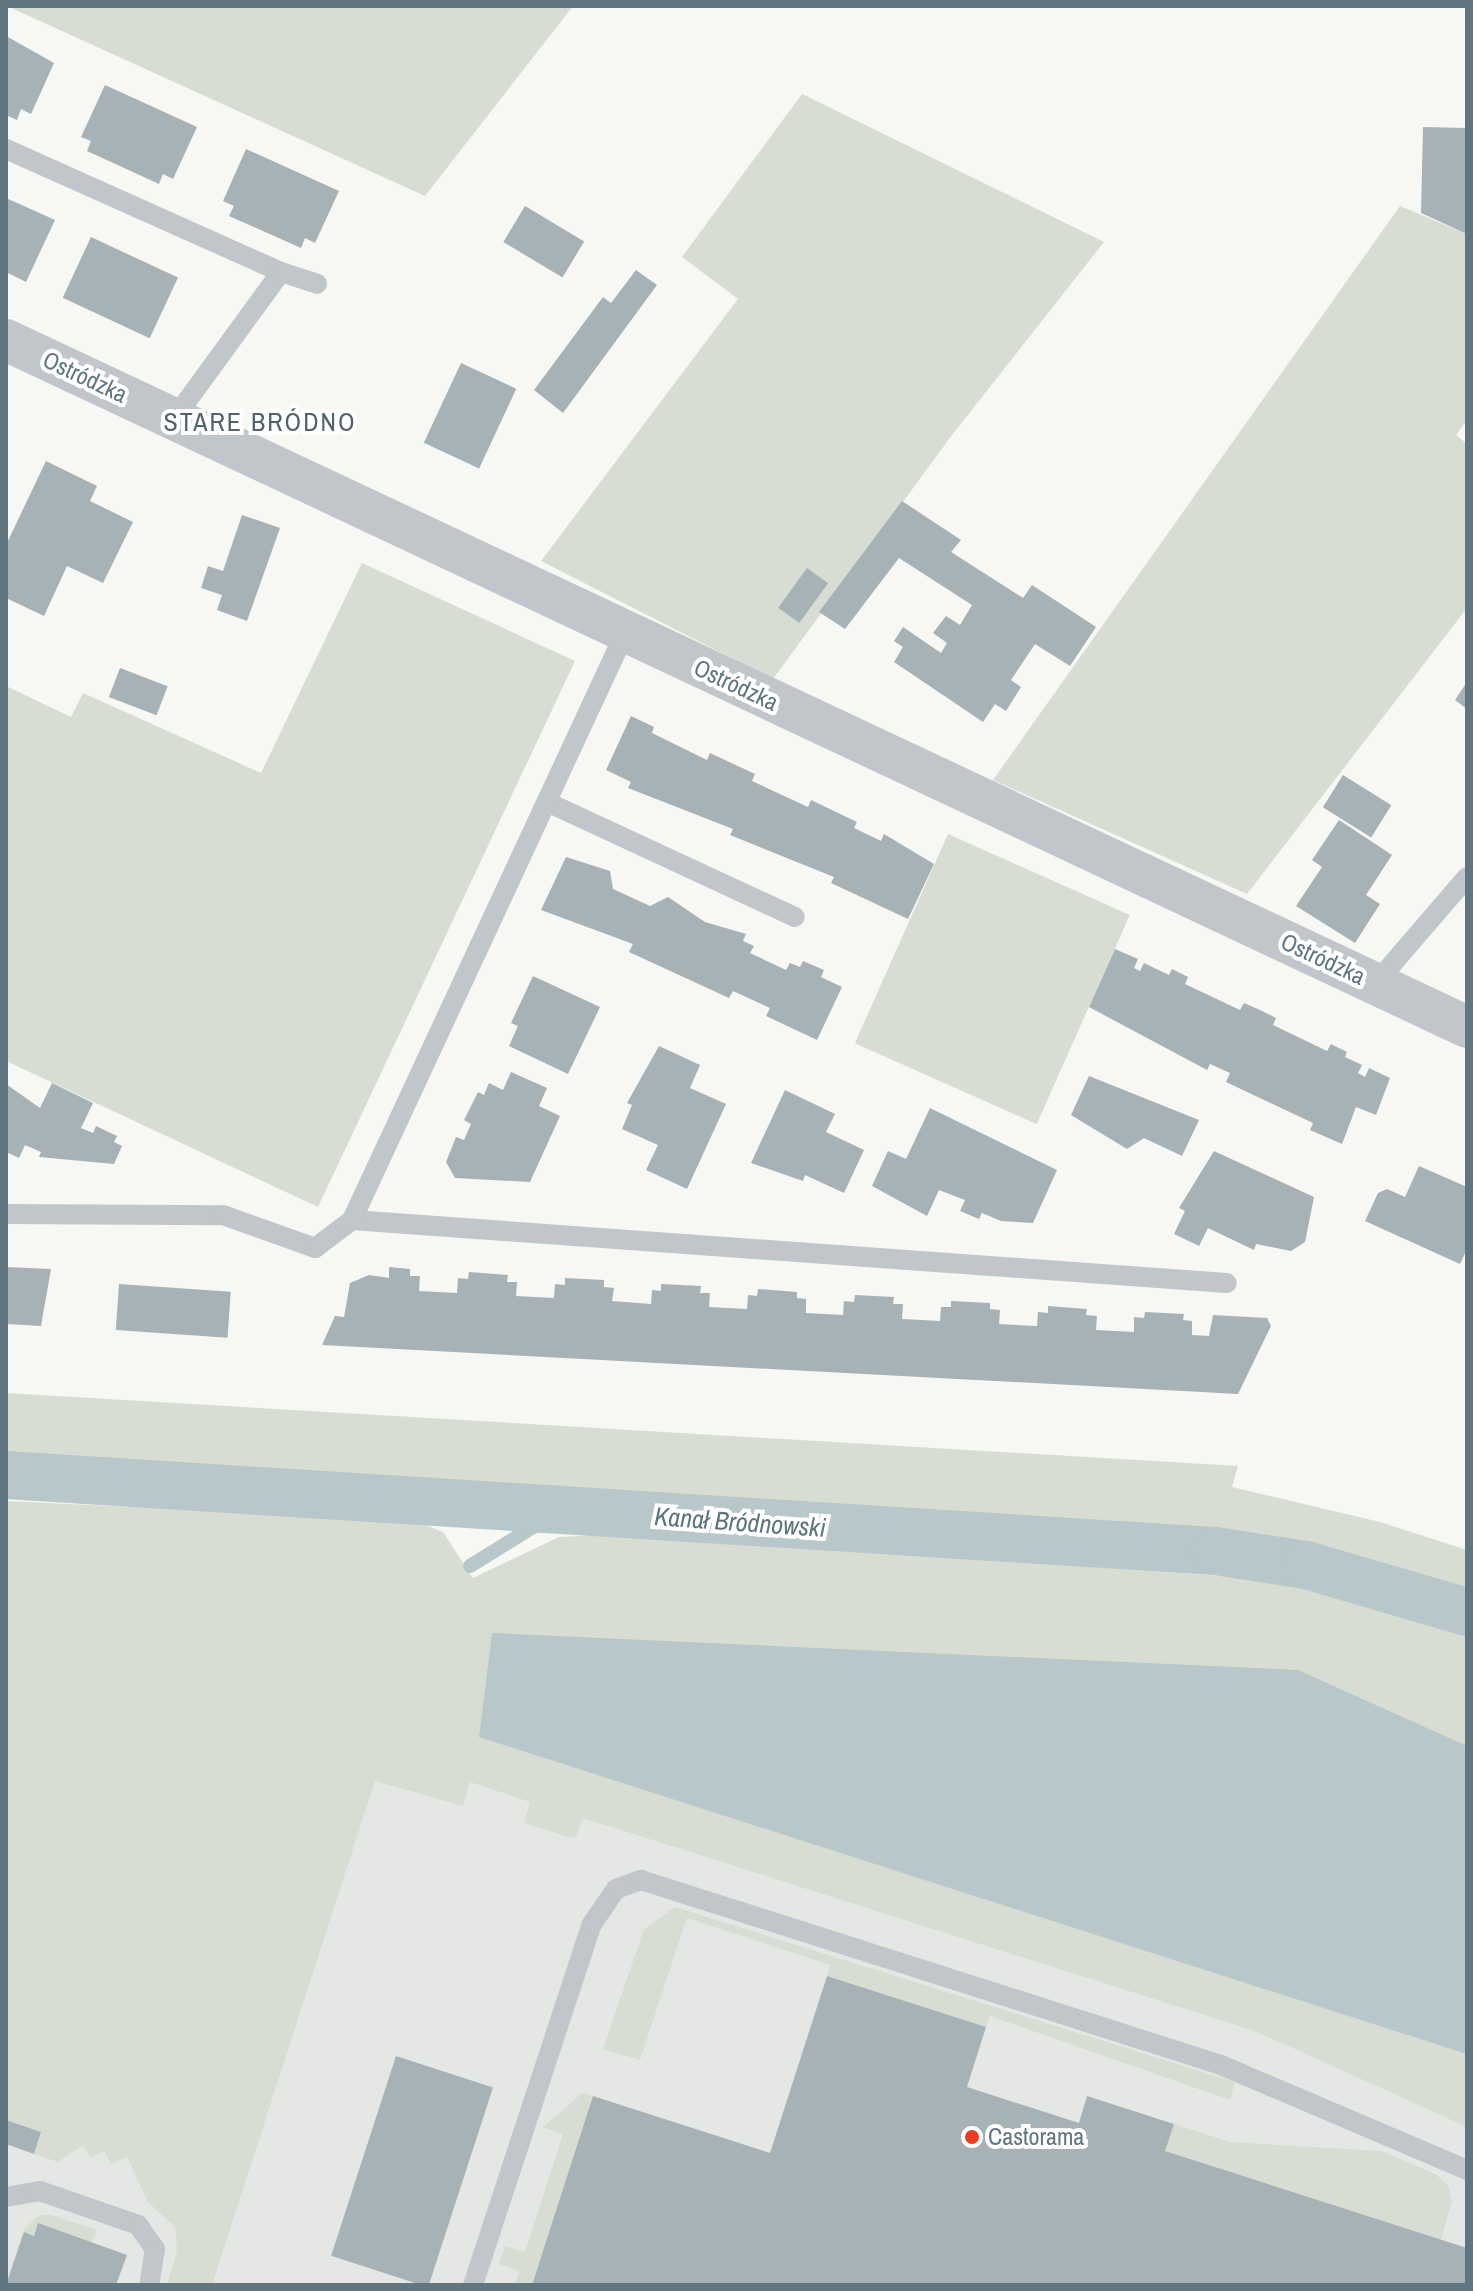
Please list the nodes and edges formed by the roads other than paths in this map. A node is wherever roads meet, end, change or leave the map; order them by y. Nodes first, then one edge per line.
1 (6, 149) edge
2 (281, 272) junction
3 (317, 284) dead end
4 (6, 340) edge
5 (174, 419) junction
6 (625, 633) junction
7 (547, 802) junction
8 (1467, 877) edge
9 (795, 917) dead end
10 (1375, 984) junction
11 (1467, 1027) edge
12 (6, 1214) edge
13 (352, 1220) junction
14 (1227, 1283) dead end
15 (1467, 2170) edge
16 (6, 2197) edge
17 (149, 2285) edge
18 (473, 2285) edge

1 - 2 lane
2 - 3 lane
2 - 5 lane
4 - 5 street, Ostródzka
5 - 6 street, Ostródzka
6 - 7 lane
6 - 10 street, Ostródzka
7 - 9 lane
7 - 13 lane
8 - 10 lane
10 - 11 street, Ostródzka
12 - 13 lane
13 - 14 lane
15 - 18 lane
16 - 17 lane

